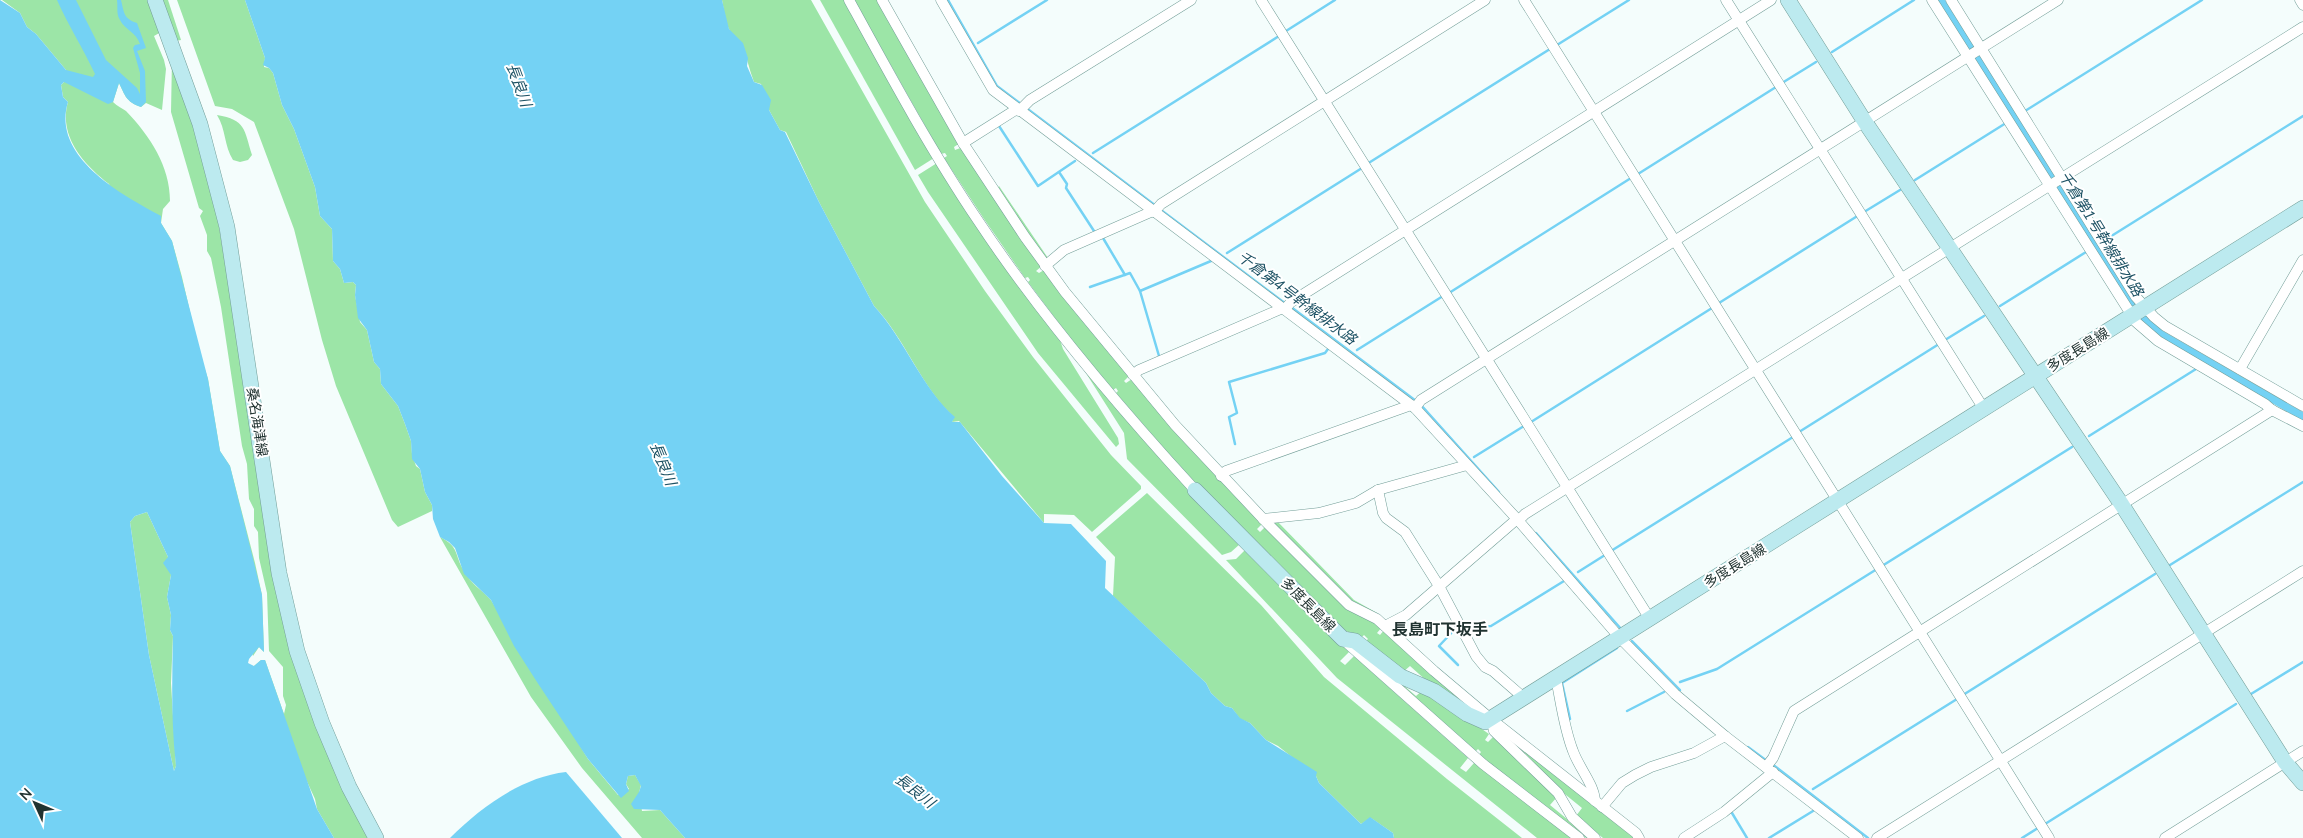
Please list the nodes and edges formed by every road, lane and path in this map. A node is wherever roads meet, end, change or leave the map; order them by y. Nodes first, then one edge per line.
1 (155, 0) edge
2 (849, 0) edge
3 (882, 0) edge
4 (941, 0) edge
5 (1191, 0) edge
6 (1261, 0) edge
7 (1485, 0) edge
8 (1524, 0) edge
9 (1726, 0) edge
10 (1772, 0) edge
11 (1788, 0) edge
12 (1932, 0) edge
13 (1951, 0) edge
14 (2058, 0) edge
15 (2300, 0) edge
16 (2303, 5) edge
17 (1739, 20) junction
18 (2303, 27) edge
19 (1980, 49) junction
20 (1969, 56) junction
21 (1324, 101) junction
22 (1021, 108) junction
23 (1594, 112) junction
24 (1865, 122) junction
25 (963, 143) junction
26 (1820, 150) junction
27 (2056, 182) junction
28 (2303, 208) edge
29 (1156, 209) junction
30 (1405, 230) junction
31 (1675, 241) junction
32 (1950, 248) junction
33 (2303, 260) edge
34 (1045, 266) junction
35 (1902, 278) junction
36 (1286, 307) junction
37 (2138, 312) junction
38 (1486, 359) junction
39 (2240, 369) junction
40 (1755, 370) junction
41 (1133, 375) junction
42 (2035, 377) junction
43 (1416, 404) junction
44 (2303, 406) edge
45 (1984, 409) junction
46 (2272, 410) junction
47 (2303, 426) edge
48 (1466, 464) junction
49 (1221, 476) junction
50 (1567, 488) junction
51 (1195, 490) joint
52 (1378, 490) junction
53 (1838, 501) junction
54 (2122, 505) junction
55 (1520, 518) junction
56 (1263, 519) junction
57 (2303, 571) edge
58 (1440, 586) junction
59 (1650, 619) junction
60 (1385, 626) junction
61 (1920, 631) junction
62 (2203, 634) junction
63 (1620, 638) junction
64 (1343, 639) junction
65 (1556, 678) junction
66 (1524, 698) junction
67 (1491, 719) junction
68 (1725, 736) junction
69 (2303, 751) edge
70 (2000, 761) junction
71 (2285, 762) junction
72 (1770, 766) junction
73 (2303, 783) edge
74 (1598, 804) junction
75 (376, 838) edge
76 (1579, 838) edge
77 (1595, 838) edge
78 (1639, 838) edge
79 (1684, 838) edge
80 (1858, 838) edge
81 (1878, 838) edge
82 (2049, 838) edge
83 (2165, 838) edge

1 - 75 main road, 桑名海津線
2 - 51 street
3 - 25 street
4 - 22 street
5 - 22 street
6 - 21 street
7 - 21 street
8 - 23 street
9 - 17 street
10 - 17 street
11 - 24 main road
12 - 20 street
13 - 19 street
14 - 19 street
15 - 16 street
17 - 23 street
17 - 26 street
18 - 27 street
19 - 20 street
19 - 27 street
20 - 24 street
20 - 27 street
21 - 29 street
21 - 30 street
22 - 25 street
22 - 29 street
23 - 30 street
23 - 31 street
24 - 26 street
24 - 32 main road
25 - 34 street
26 - 31 street
26 - 35 street
27 - 32 street
27 - 37 street
27 - 37 street
28 - 37 main road, 多度長島線
29 - 34 street
29 - 36 street
30 - 36 street
30 - 38 street
31 - 38 street
31 - 40 street
32 - 35 street
32 - 42 main road
33 - 39 street
34 - 41 street
35 - 40 street
35 - 45 street
36 - 41 street
36 - 43 street
37 - 39 street
37 - 42 main road, 多度長島線
37 - 46 street
38 - 43 street
38 - 50 street
39 - 44 street
40 - 50 street
40 - 53 street
41 - 49 street
42 - 45 main road, 多度長島線
42 - 54 main road
43 - 48 street
43 - 49 street
45 - 53 main road, 多度長島線
46 - 47 street
46 - 54 street
48 - 52 street
48 - 55 street
49 - 56 street
50 - 55 street
50 - 59 street
51 - 64 main road, 多度長島線
52 - 56 street
52 - 58 street
53 - 59 main road, 多度長島線
53 - 61 street
54 - 61 street
54 - 62 main road
55 - 58 street
55 - 63 street
56 - 60 street
57 - 62 street
58 - 60 street
58 - 66 street
59 - 63 main road, 多度長島線
60 - 67 street
61 - 70 street
61 - 72 street
62 - 70 street
62 - 71 main road
63 - 65 main road, 多度長島線
63 - 68 street
64 - 67 main road, 多度長島線
64 - 76 street
65 - 66 main road, 多度長島線
65 - 74 street
66 - 67 main road, 多度長島線
67 - 74 street
67 - 77 street
68 - 72 street
68 - 74 street
69 - 71 street
70 - 81 street
70 - 82 street
71 - 73 main road
71 - 83 street
72 - 79 street
72 - 80 street
74 - 78 street

